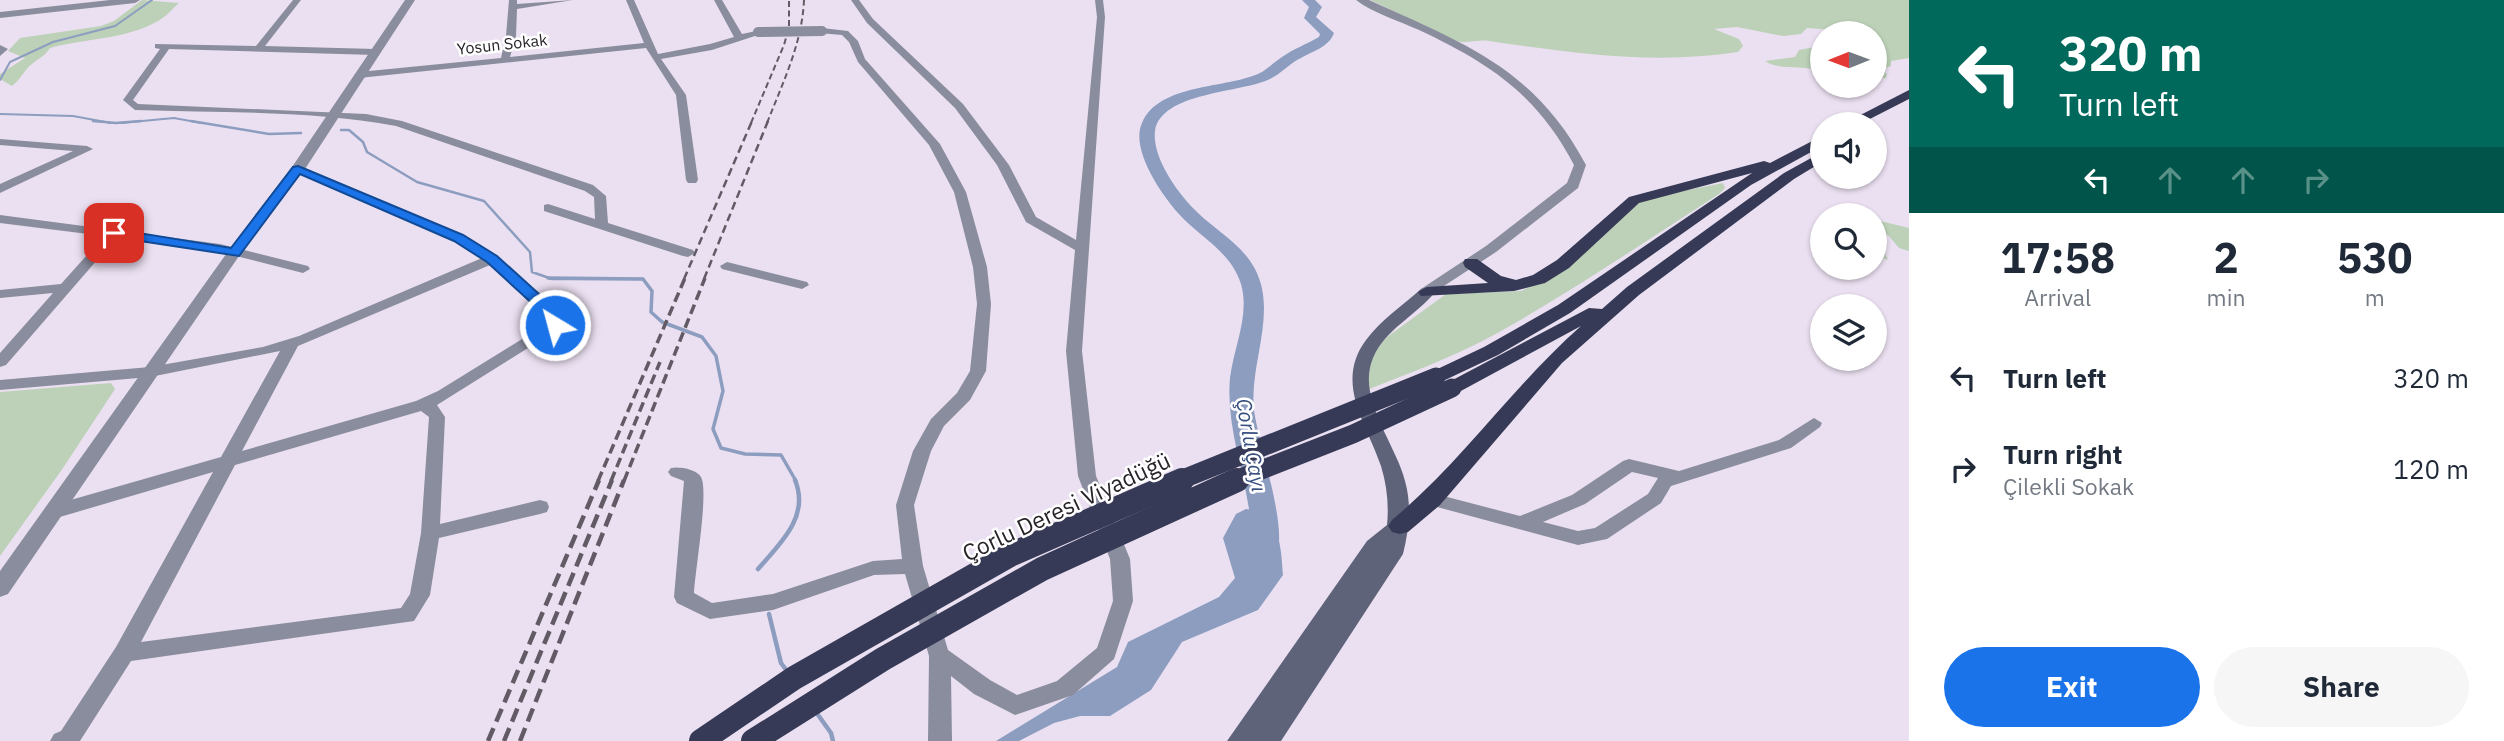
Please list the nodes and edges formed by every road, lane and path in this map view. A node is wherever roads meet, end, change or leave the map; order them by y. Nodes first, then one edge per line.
1 (135, 0) edge
2 (297, 0) edge
3 (410, 0) edge
4 (569, 0) edge
5 (630, 0) edge
6 (636, 0) edge
7 (718, 0) edge
8 (855, 0) edge
9 (1099, 0) edge
10 (1361, 0) edge
11 (512, 3) edge
12 (0, 15) edge
13 (739, 37) junction
14 (650, 45) junction
15 (259, 48) junction
16 (375, 51) junction
17 (655, 57) junction
18 (505, 60) junction
19 (359, 75) junction
20 (1909, 94) edge
21 (1909, 106) edge
22 (1874, 112) edge
23 (330, 117) junction
24 (1887, 118) edge
25 (0, 142) edge
26 (1810, 145) edge
27 (1810, 146) edge
28 (1810, 163) edge
29 (298, 169) junction
30 (692, 180) dead end
31 (0, 189) edge
32 (548, 208) dead end
33 (0, 219) edge
34 (602, 225) junction
35 (114, 233) junction
36 (1081, 248) junction
37 (234, 253) junction
38 (688, 253) dead end
39 (492, 259) junction
40 (1471, 262) junction
41 (727, 266) dead end
42 (303, 269) dead end
43 (802, 285) dead end
44 (1514, 286) junction
45 (66, 288) junction
46 (1633, 291) junction
47 (1427, 292) junction
48 (0, 294) edge
49 (292, 343) junction
50 (0, 362) edge
51 (150, 372) junction
52 (1444, 382) junction
53 (0, 385) edge
54 (422, 405) junction
55 (1814, 423) dead end
56 (229, 461) junction
57 (677, 472) dead end
58 (1681, 477) junction
59 (1432, 499) junction
60 (540, 507) dead end
61 (53, 512) junction
62 (1522, 522) junction
63 (1399, 526) junction
64 (430, 533) junction
65 (913, 566) junction
66 (0, 588) edge
67 (124, 653) junction
68 (940, 656) junction
69 (67, 741) edge
70 (701, 741) edge
71 (753, 741) edge
72 (940, 741) edge
73 (1240, 741) edge
74 (1267, 741) edge

1 - 12 street
2 - 15 street
3 - 16 street
4 - 11 street
5 - 6 street
5 - 14 street
7 - 13 street
8 - 36 street
9 - 36 street
10 - 40 street
11 - 18 street
13 - 17 street
13 - 65 street, bridge
14 - 17 street
14 - 18 street, Yosun Sokak
15 - 16 street
15 - 23 street
16 - 19 street
17 - 30 street
18 - 19 street, Yosun Sokak
19 - 23 street
20 - 22 highway
21 - 24 highway
23 - 29 street
23 - 34 street
25 - 31 street
26 - 44 highway
27 - 52 highway
28 - 46 highway
29 - 37 street
29 - 39 street
32 - 34 street
33 - 35 street
34 - 38 street
35 - 37 street
35 - 45 street
36 - 68 street
37 - 42 street
37 - 51 street
39 - 49 street
39 - 54 street
40 - 44 highway
40 - 47 street
41 - 43 street
44 - 47 highway
45 - 48 street
45 - 50 street
46 - 52 highway
46 - 59 highway
47 - 63 main road
49 - 51 street
49 - 56 street
51 - 53 street
51 - 61 street
52 - 70 highway, Çorlu Deresi Viyadüğü, bridge
52 - 71 highway, bridge
54 - 56 street
54 - 64 street
55 - 58 street
56 - 61 street
56 - 67 street
57 - 65 street
58 - 62 street
58 - 62 street
59 - 62 street
59 - 63 highway
60 - 64 street
61 - 66 street
63 - 73 main road
63 - 74 main road
64 - 67 street
65 - 68 street
67 - 69 street
68 - 72 street

